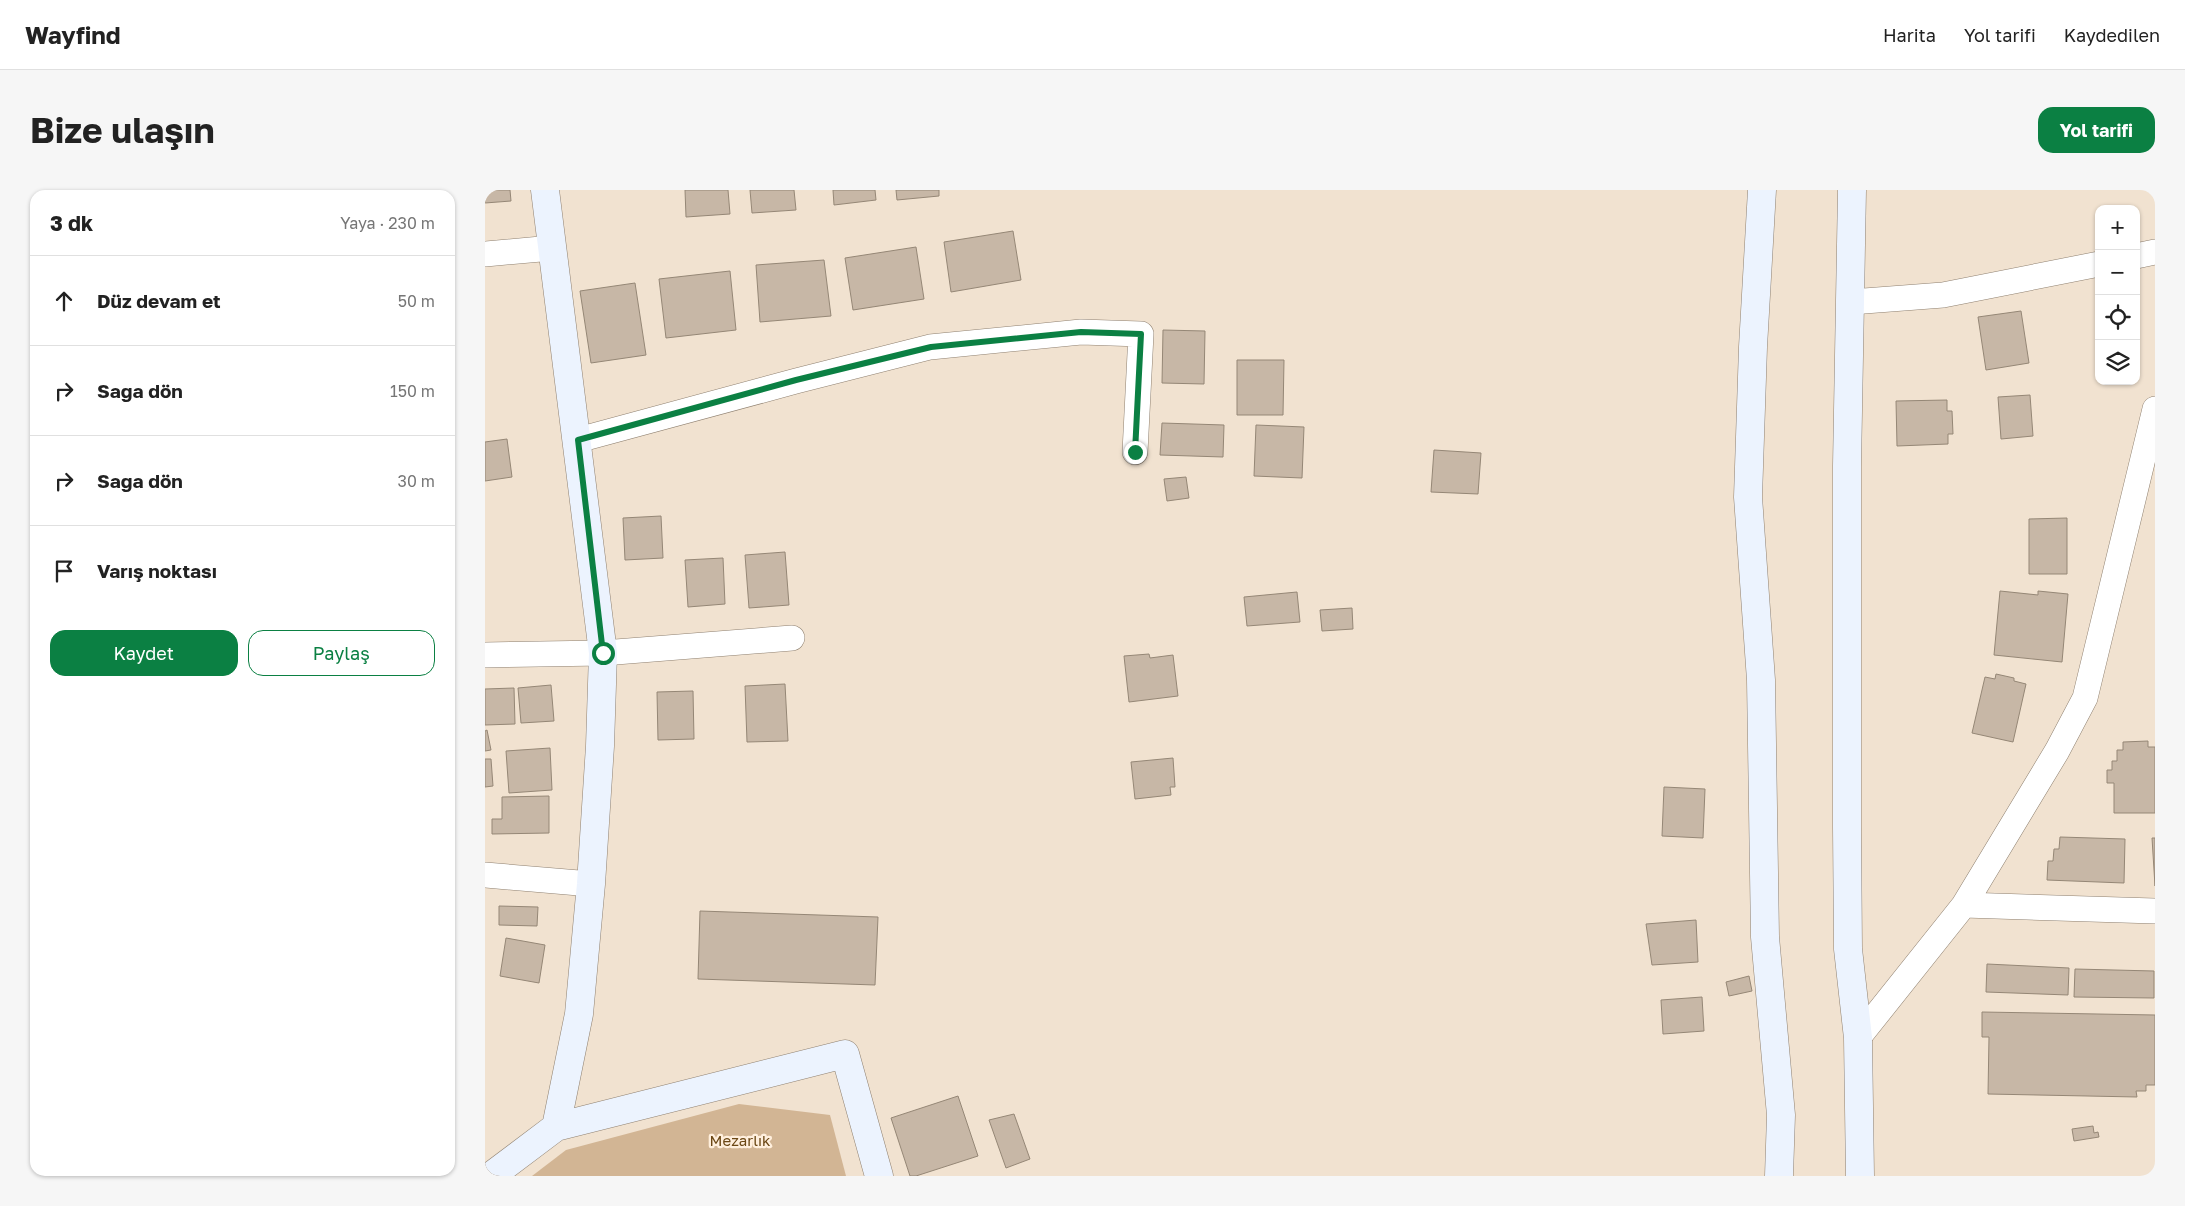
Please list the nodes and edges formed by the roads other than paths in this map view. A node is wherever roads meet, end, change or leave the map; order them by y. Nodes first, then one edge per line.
1 (545, 190) edge
2 (1761, 190) edge
3 (1852, 190) edge
4 (552, 248) junction
5 (2155, 252) edge
6 (485, 254) edge
7 (2140, 255) edge
8 (2095, 265) edge
9 (1851, 302) junction
10 (2155, 409) edge
11 (578, 440) junction
12 (1135, 452) dead end
13 (791, 638) dead end
14 (603, 653) junction
15 (485, 655) edge
16 (485, 876) edge
17 (591, 884) junction
18 (1964, 905) junction
19 (2155, 911) edge
20 (1858, 1038) junction
21 (556, 1127) junction
22 (517, 1167) edge
23 (491, 1176) edge
24 (879, 1176) edge
25 (1779, 1176) edge
26 (1860, 1176) edge

1 - 4 street
2 - 25 street
3 - 9 street
4 - 6 street
4 - 11 street
5 - 7 street
8 - 9 street
9 - 20 street
10 - 18 street
11 - 12 street
11 - 14 street
13 - 14 street
14 - 15 street
14 - 17 street
16 - 17 street
17 - 21 street
18 - 19 street
18 - 20 street
20 - 26 street
21 - 22 street
21 - 24 street
22 - 23 street

